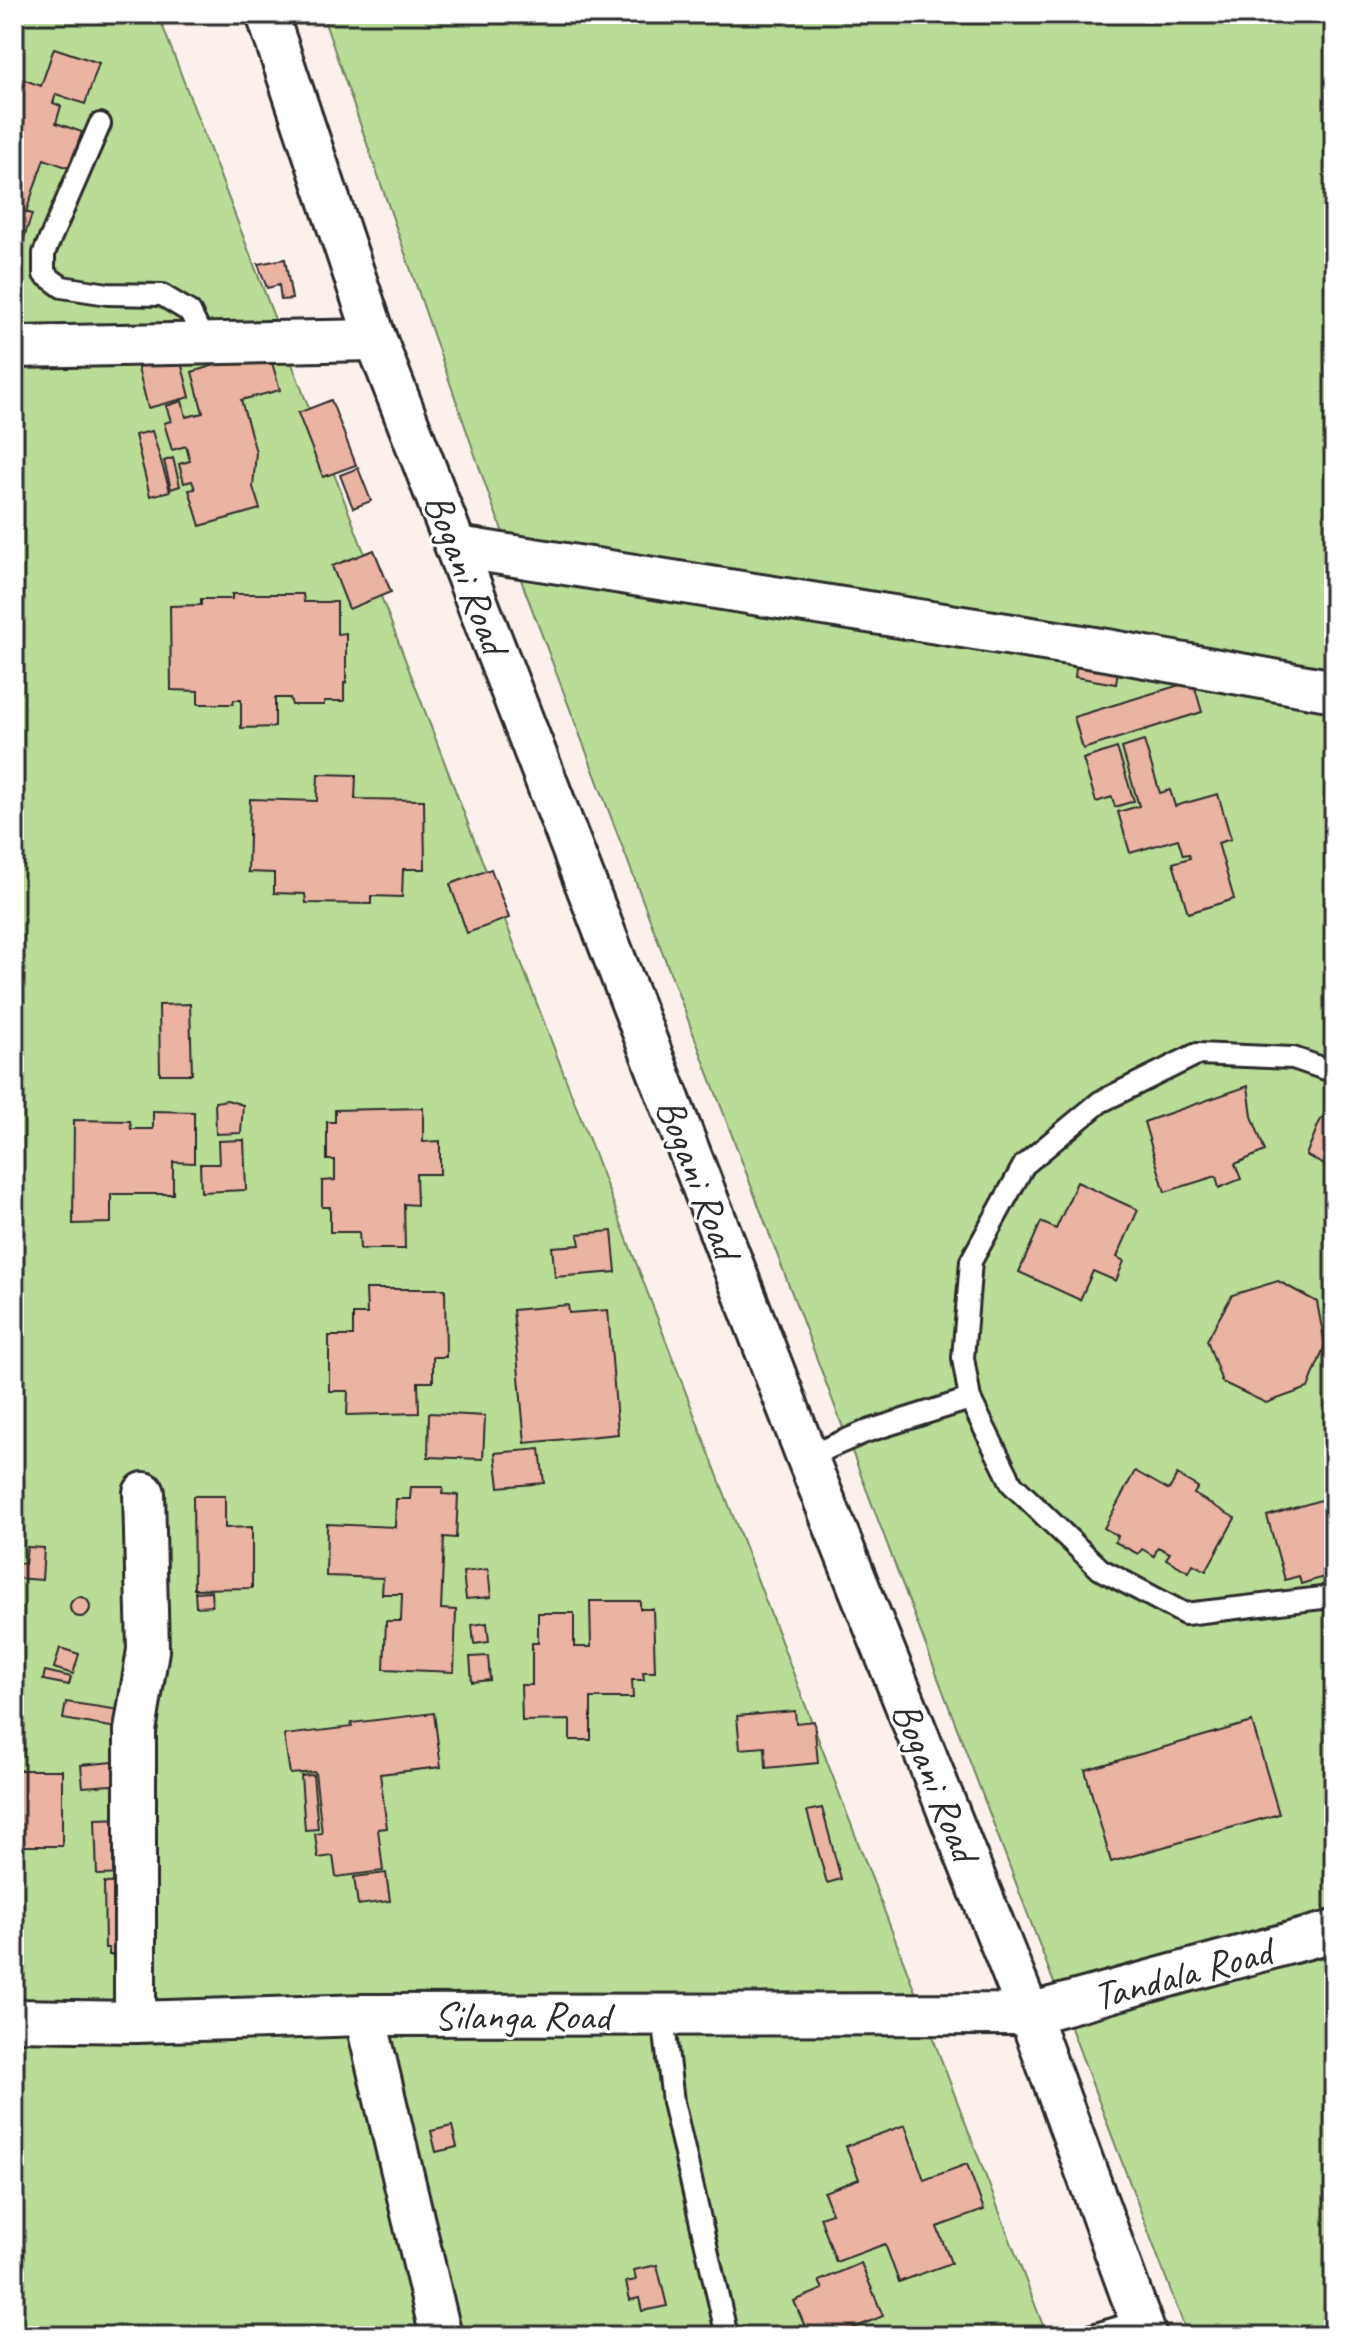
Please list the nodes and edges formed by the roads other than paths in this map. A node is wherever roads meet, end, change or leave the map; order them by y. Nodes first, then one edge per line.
1 (267, 14) edge
2 (100, 124) dead end
3 (376, 340) junction
4 (205, 343) junction
5 (14, 347) edge
6 (458, 547) junction
7 (1334, 691) edge
8 (1334, 1072) edge
9 (970, 1399) junction
10 (807, 1457) junction
11 (144, 1493) dead end
12 (1334, 1593) edge
13 (1334, 1931) edge
14 (1029, 2014) junction
15 (365, 2015) junction
16 (663, 2015) junction
17 (14, 2020) edge
18 (135, 2022) junction
19 (1143, 2328) edge
20 (441, 2336) edge
21 (727, 2336) edge
22 (1089, 2336) edge

1 - 3 street, Bogani Road
2 - 4 lane
3 - 4 street
3 - 6 street, Bogani Road
4 - 5 street
6 - 7 street
6 - 10 street, Bogani Road
8 - 9 lane
9 - 10 lane
9 - 12 lane
10 - 14 street, Bogani Road
11 - 18 street
13 - 14 street, Tandala Road
14 - 16 street, Silanga Road
14 - 19 street, Bogani Road
15 - 16 street, Silanga Road
15 - 18 street, Silanga Road
15 - 20 street
16 - 21 lane
17 - 18 street, Silanga Road
19 - 22 lane

